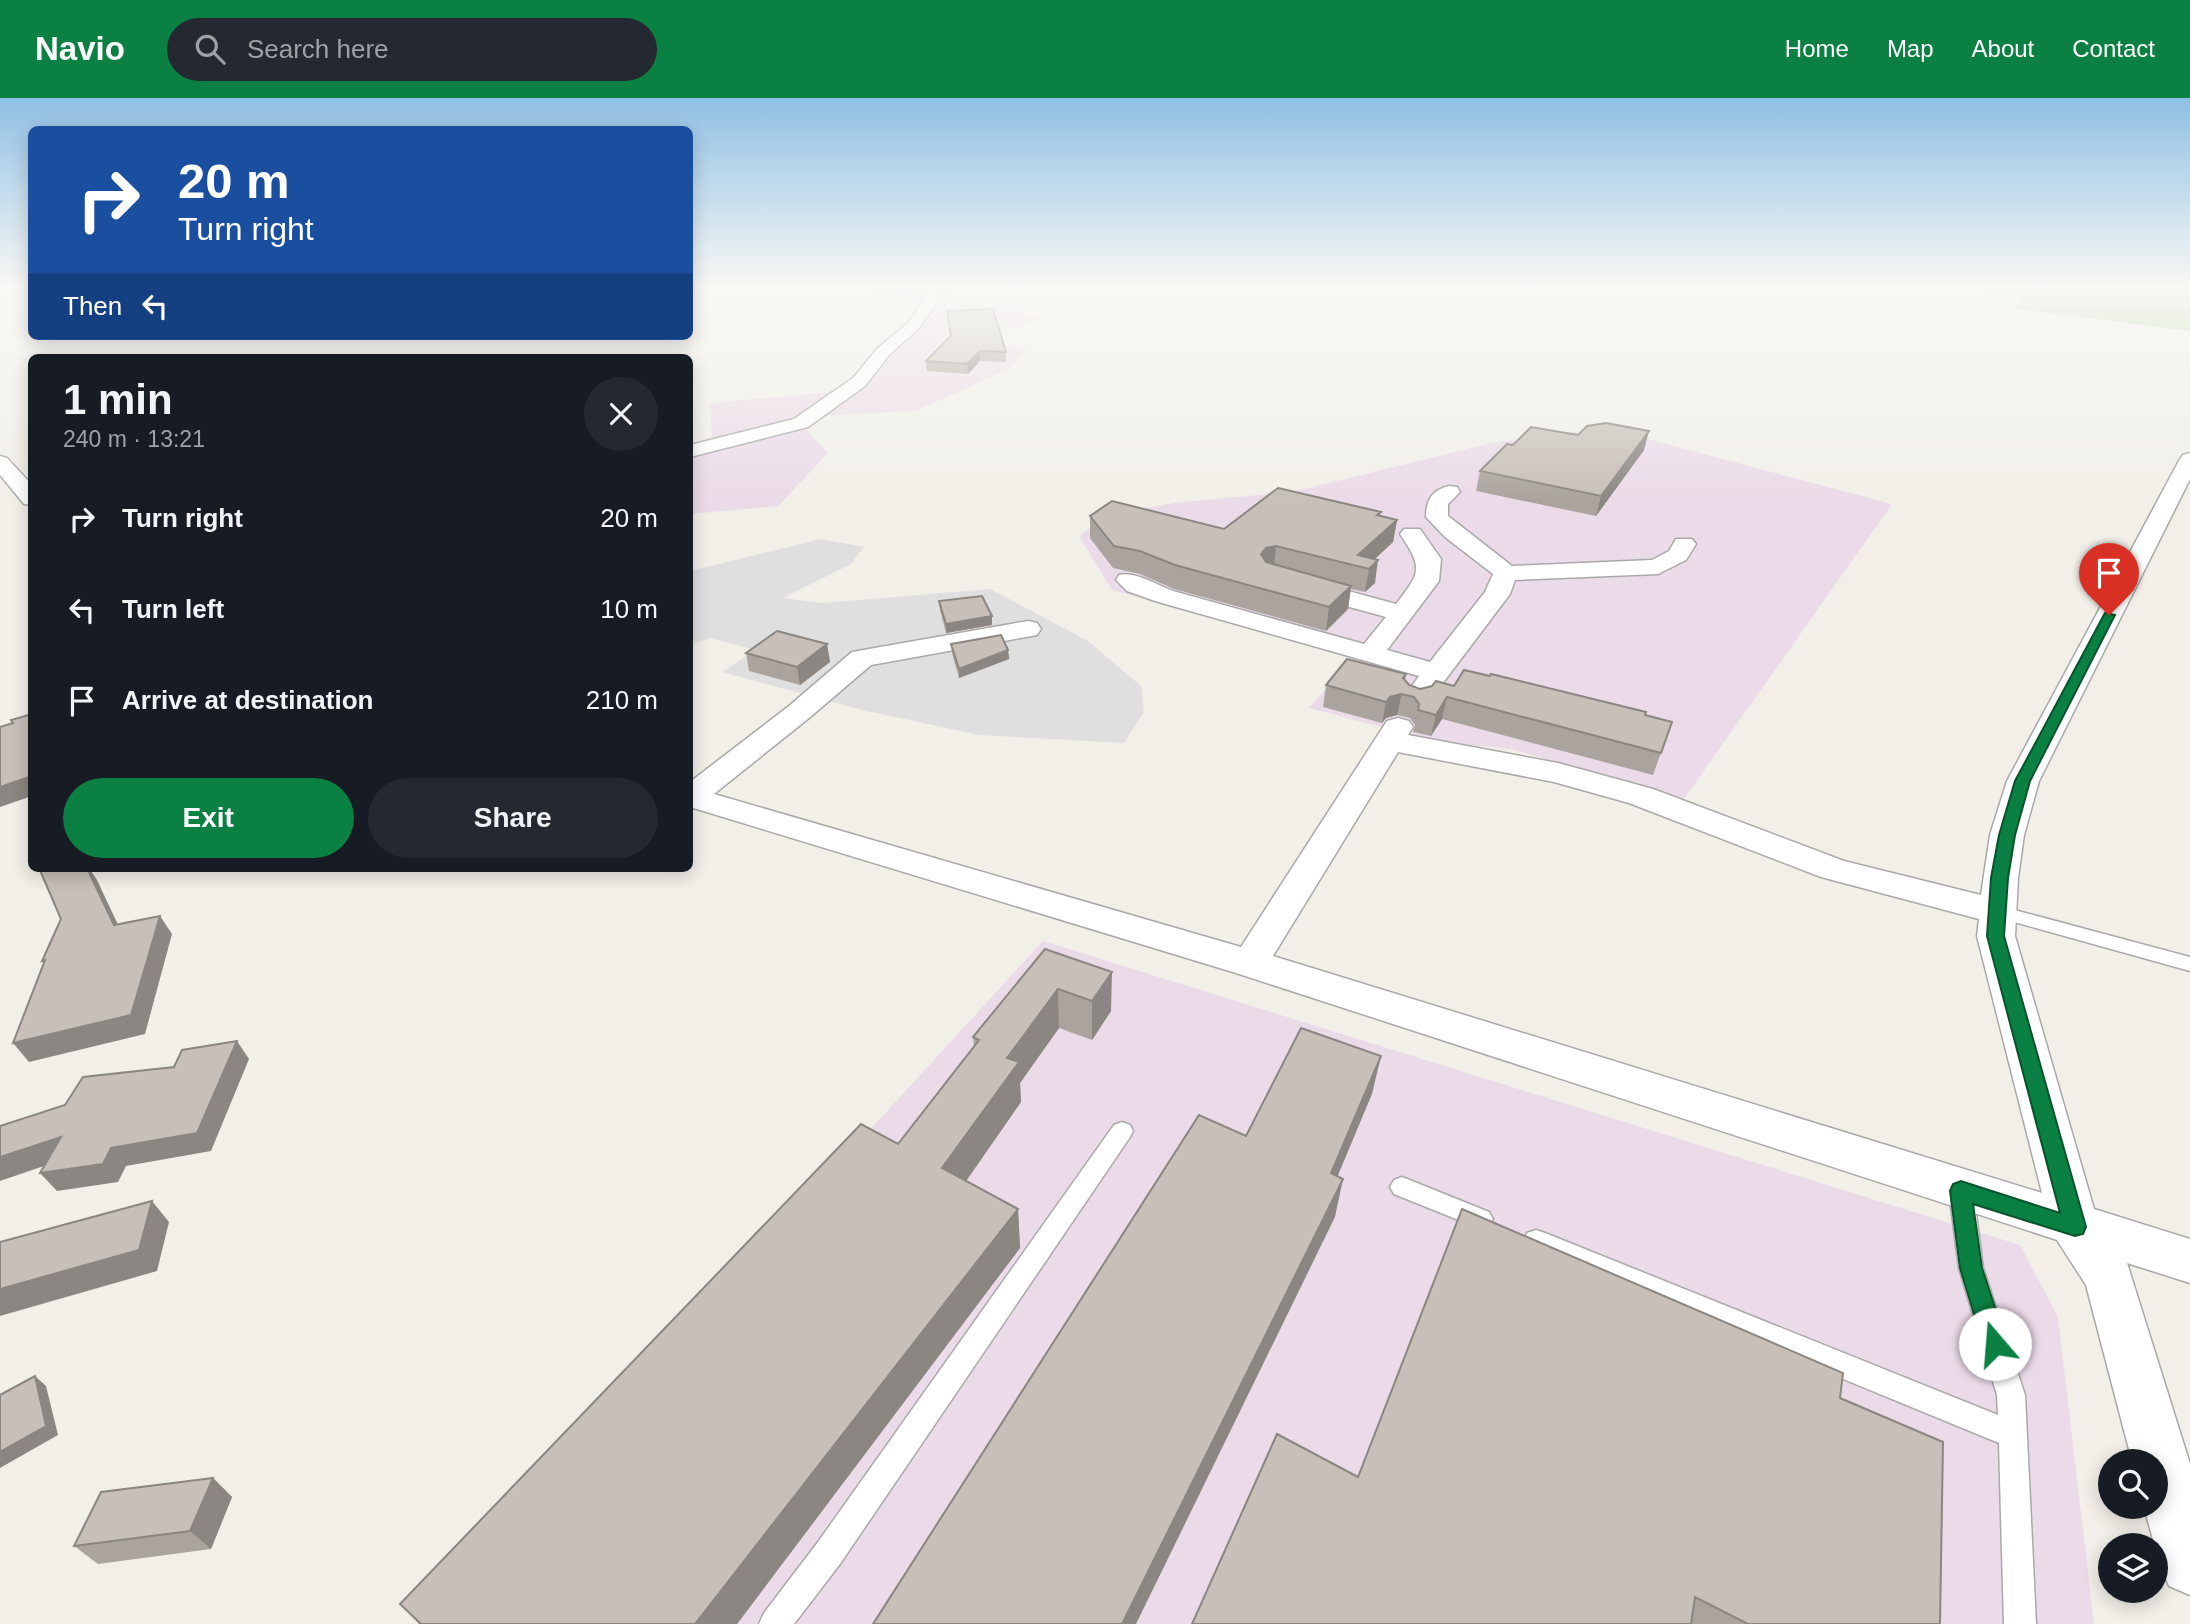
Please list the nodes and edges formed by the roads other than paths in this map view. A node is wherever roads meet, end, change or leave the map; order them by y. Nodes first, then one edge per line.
1 (878, 358) edge
2 (693, 450) edge
3 (2190, 459) edge
4 (0, 462) edge
5 (1449, 492) dead end
6 (28, 494) edge
7 (1412, 534) dead end
8 (1684, 544) dead end
9 (1506, 573) junction
10 (1128, 580) dead end
11 (1286, 582) edge
12 (1402, 613) junction
13 (1028, 629) dead end
14 (1370, 654) junction
15 (1438, 673) junction
16 (1417, 699) edge
17 (693, 795) edge
18 (693, 798) edge
19 (1996, 911) junction
20 (1250, 963) junction
21 (2190, 964) edge
22 (1122, 1131) dead end
23 (1402, 1187) dead end
24 (1961, 1191) junction
25 (2075, 1227) junction
26 (2190, 1261) edge
27 (2012, 1435) junction
28 (2190, 1565) edge
29 (775, 1624) edge
30 (2020, 1624) edge

1 - 2 street
3 - 19 street
4 - 6 street
5 - 9 street
7 - 12 street
8 - 9 street
9 - 15 street
10 - 14 street
11 - 12 street
12 - 14 street
13 - 17 street
14 - 15 street
15 - 16 street
18 - 20 street
19 - 20 street
19 - 21 lane
19 - 25 street
20 - 24 street
22 - 29 lane
23 - 27 lane
24 - 25 street
24 - 27 lane
25 - 26 street
25 - 28 street
27 - 30 lane

